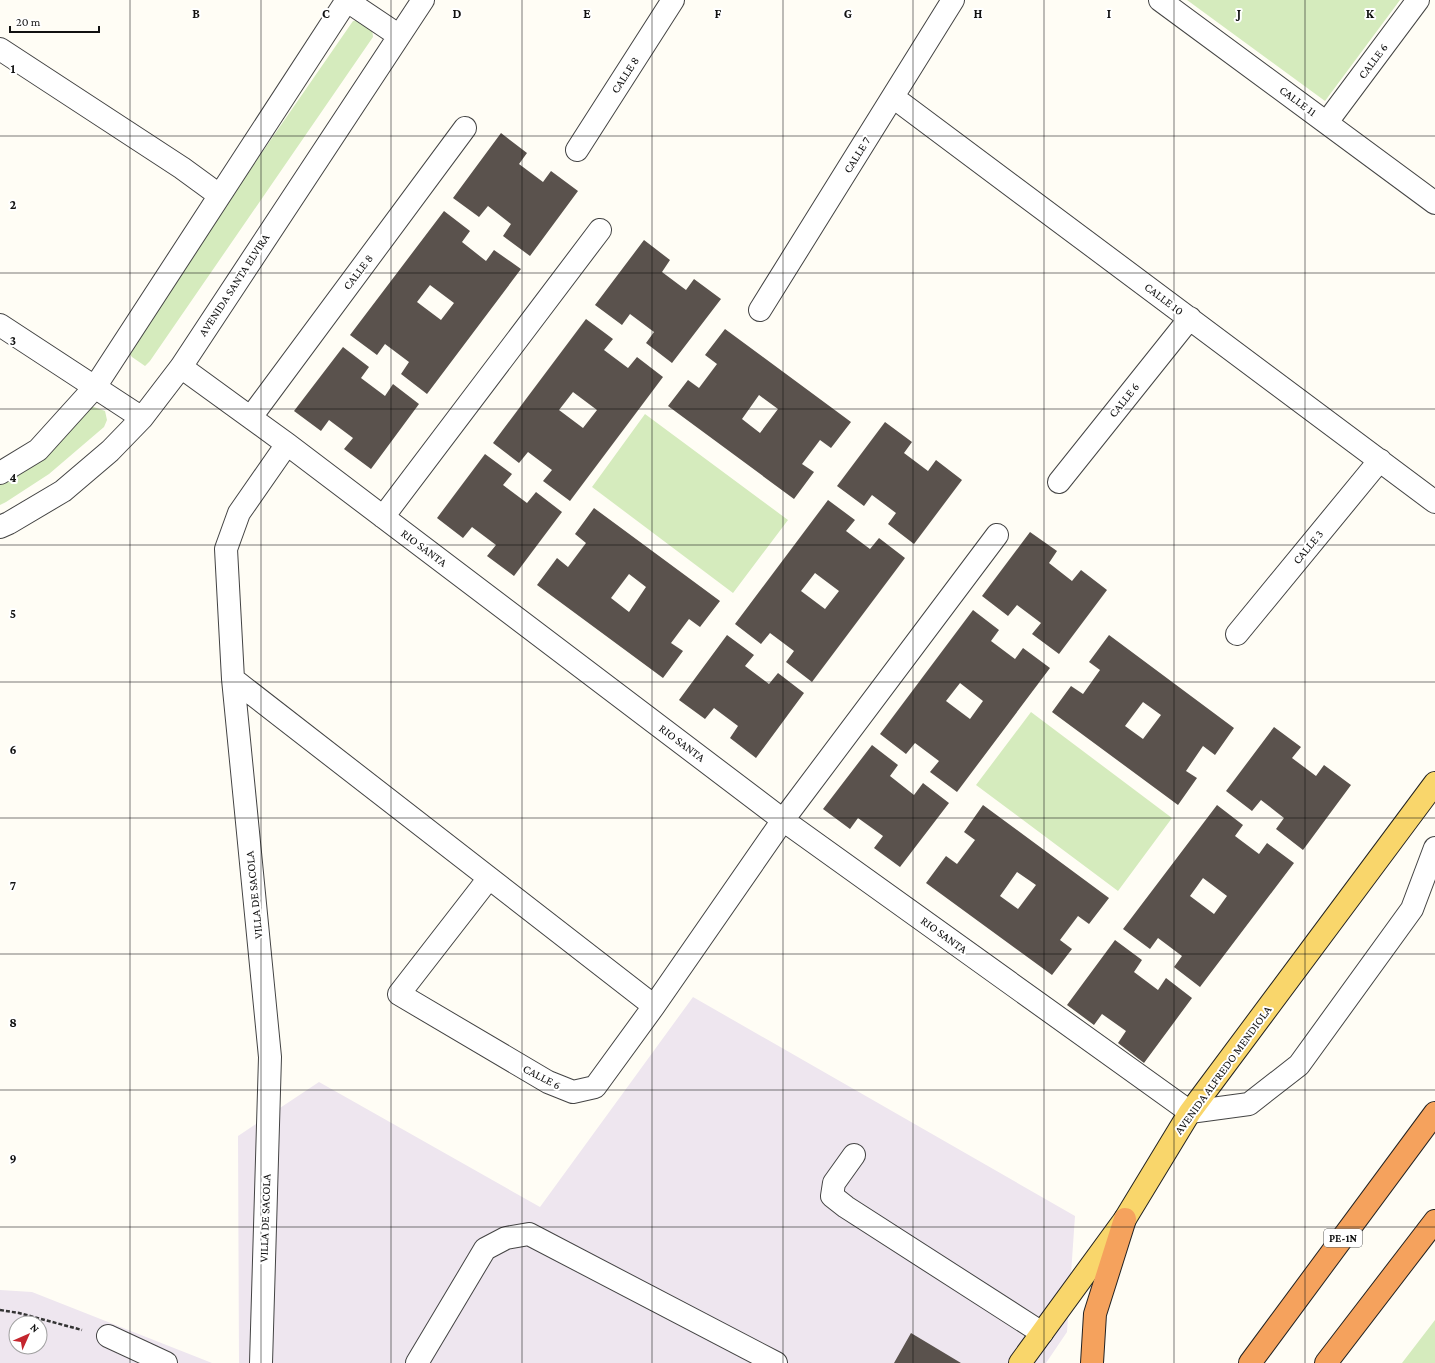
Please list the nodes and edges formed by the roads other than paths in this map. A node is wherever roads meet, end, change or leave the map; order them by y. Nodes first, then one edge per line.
1 (346, 0) edge
2 (423, 0) edge
3 (673, 0) edge
4 (953, 0) edge
5 (1160, 0) edge
6 (1418, 0) edge
7 (398, 36) junction
8 (0, 49) edge
9 (893, 97) junction
10 (1327, 122) junction
11 (465, 128) dead end
12 (577, 150) dead end
13 (219, 195) junction
14 (1435, 203) edge
15 (600, 230) dead end
16 (760, 310) dead end
17 (1190, 318) junction
18 (0, 324) edge
19 (181, 367) junction
20 (95, 387) junction
21 (251, 417) junction
22 (142, 418) junction
23 (287, 444) junction
24 (1380, 460) junction
25 (0, 473) edge
26 (1059, 482) dead end
27 (1435, 502) edge
28 (383, 517) junction
29 (0, 527) edge
30 (998, 535) dead end
31 (1237, 634) dead end
32 (233, 679) junction
33 (1435, 783) edge
34 (784, 820) junction
35 (1435, 848) edge
36 (489, 878) junction
37 (654, 1006) junction
38 (1190, 1112) junction
39 (1435, 1113) edge
40 (854, 1155) dead end
41 (1125, 1219) junction
42 (1435, 1221) edge
43 (1042, 1333) junction
44 (108, 1336) road end
45 (166, 1363) edge
46 (262, 1363) edge
47 (417, 1363) edge
48 (776, 1363) edge
49 (1020, 1363) edge
50 (1092, 1363) edge
51 (1250, 1363) edge
52 (1326, 1363) edge

1 - 7 street
1 - 13 street
2 - 7 street, AVENIDA SANTA ELVIRA
3 - 12 street, CALLE 8
4 - 9 street, CALLE 7
5 - 10 street, CALLE 11
6 - 10 street, CALLE 6
7 - 19 street, AVENIDA SANTA ELVIRA
8 - 13 street
9 - 16 street, CALLE 7
9 - 17 street, CALLE 10
10 - 14 street, CALLE 11
11 - 21 street, CALLE 8
13 - 20 street
15 - 28 street
17 - 24 street, CALLE 10
17 - 26 street, CALLE 6
18 - 20 street
19 - 21 street, RIO SANTA
19 - 22 street, AVENIDA SANTA ELVIRA
20 - 22 street
20 - 25 street
21 - 23 street, RIO SANTA
22 - 29 street, AVENIDA SANTA ELVIRA
23 - 28 street, RIO SANTA
23 - 32 street, VILLA DE SACOLA
24 - 27 street, CALLE 10
24 - 31 street, CALLE 3
28 - 34 street, RIO SANTA
30 - 34 street, CALLE 6
32 - 36 street
32 - 46 street, VILLA DE SACOLA
33 - 38 main road, AVENIDA ALFREDO MENDIOLA
34 - 37 street, CALLE 6
34 - 38 street, RIO SANTA
35 - 38 street
36 - 37 street
36 - 37 street, CALLE 6
38 - 41 main road, AVENIDA ALFREDO MENDIOLA
39 - 51 highway, PE-1N
40 - 43 street
41 - 43 main road, AVENIDA ALFREDO MENDIOLA
41 - 50 highway
42 - 52 highway
43 - 49 main road, AVENIDA ALFREDO MENDIOLA
44 - 45 street
47 - 48 street

